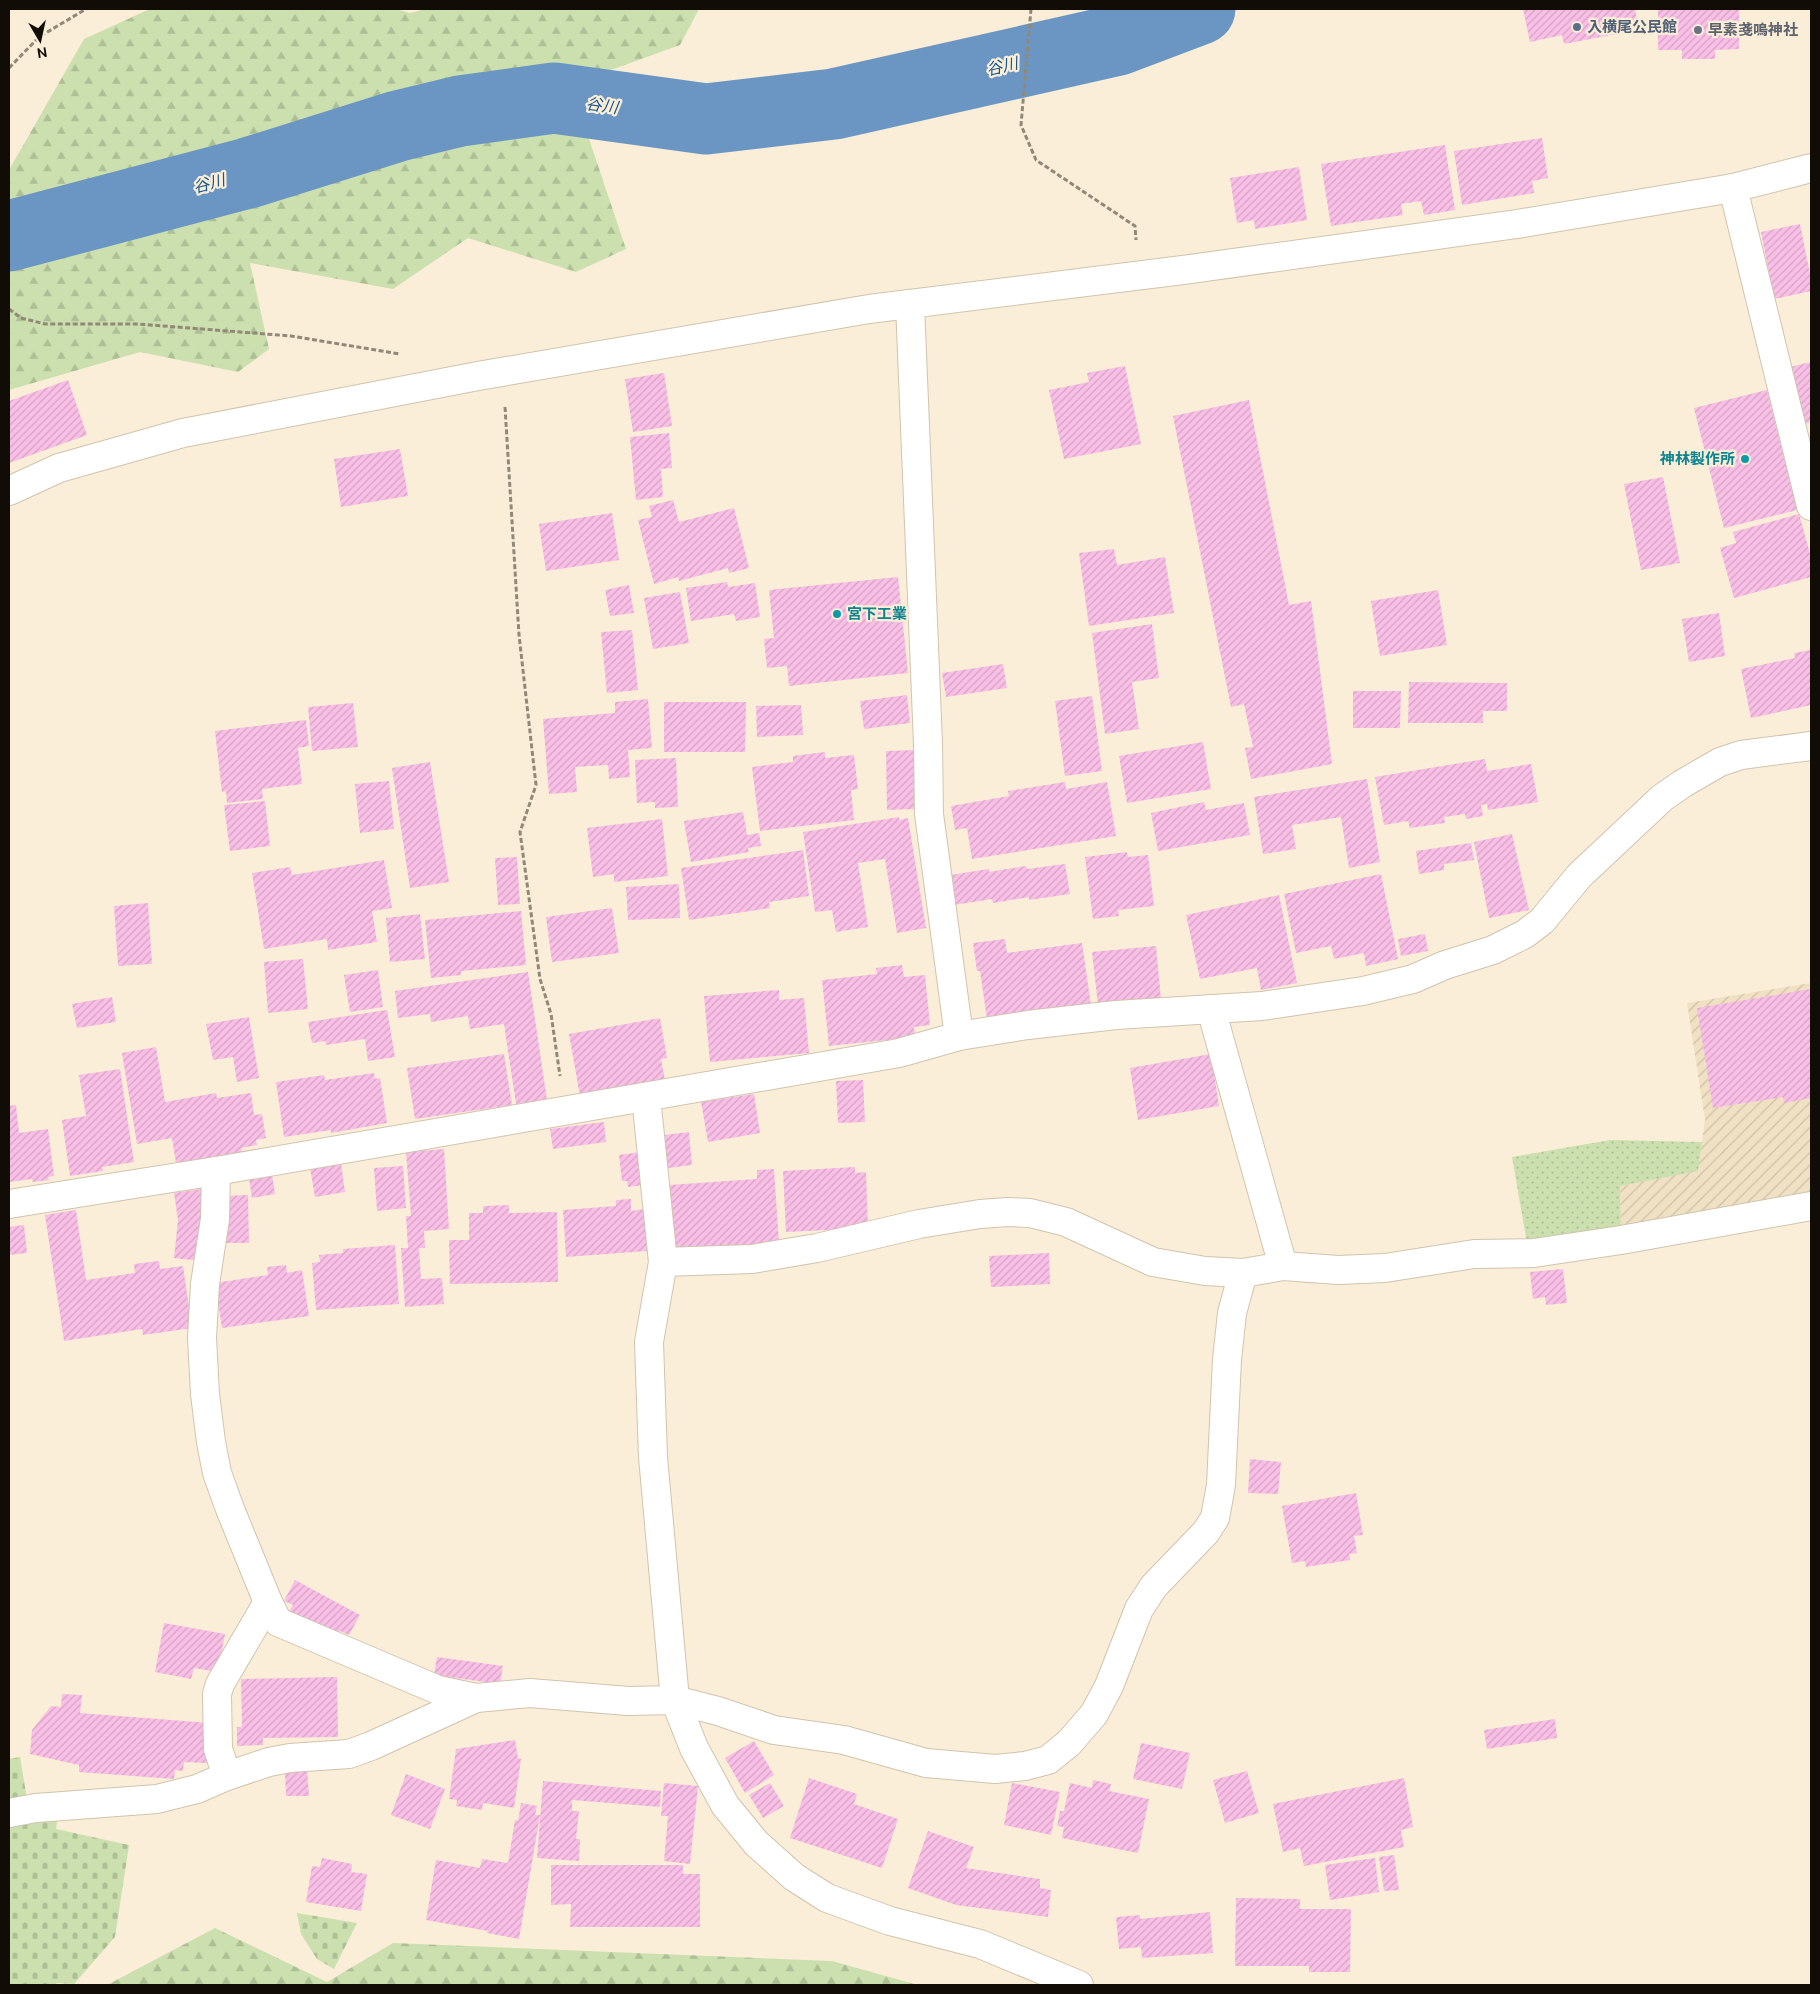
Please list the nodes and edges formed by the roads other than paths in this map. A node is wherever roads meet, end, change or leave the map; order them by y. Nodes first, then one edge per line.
1 (1811, 168) edge
2 (1733, 188) junction
3 (910, 304) junction
4 (9, 491) edge
5 (1811, 506) edge
6 (1811, 746) edge
7 (1211, 1009) junction
8 (959, 1036) junction
9 (646, 1097) junction
10 (216, 1171) junction
11 (9, 1204) edge
12 (1811, 1209) edge
13 (663, 1262) junction
14 (1283, 1266) junction
15 (1243, 1274) junction
16 (268, 1602) junction
17 (476, 1698) junction
18 (675, 1700) junction
19 (227, 1776) junction
20 (9, 1813) edge
21 (1079, 1985) edge

1 - 2 street
2 - 3 street
2 - 5 street
3 - 4 street
3 - 8 street
6 - 7 street
7 - 8 street
7 - 14 street
8 - 9 street
9 - 10 street
9 - 13 street
10 - 11 street
10 - 16 street
12 - 14 street
13 - 15 street
13 - 18 street
14 - 15 street
15 - 18 street
16 - 17 street
16 - 19 street
17 - 18 street
17 - 19 street
18 - 21 street
19 - 20 street

